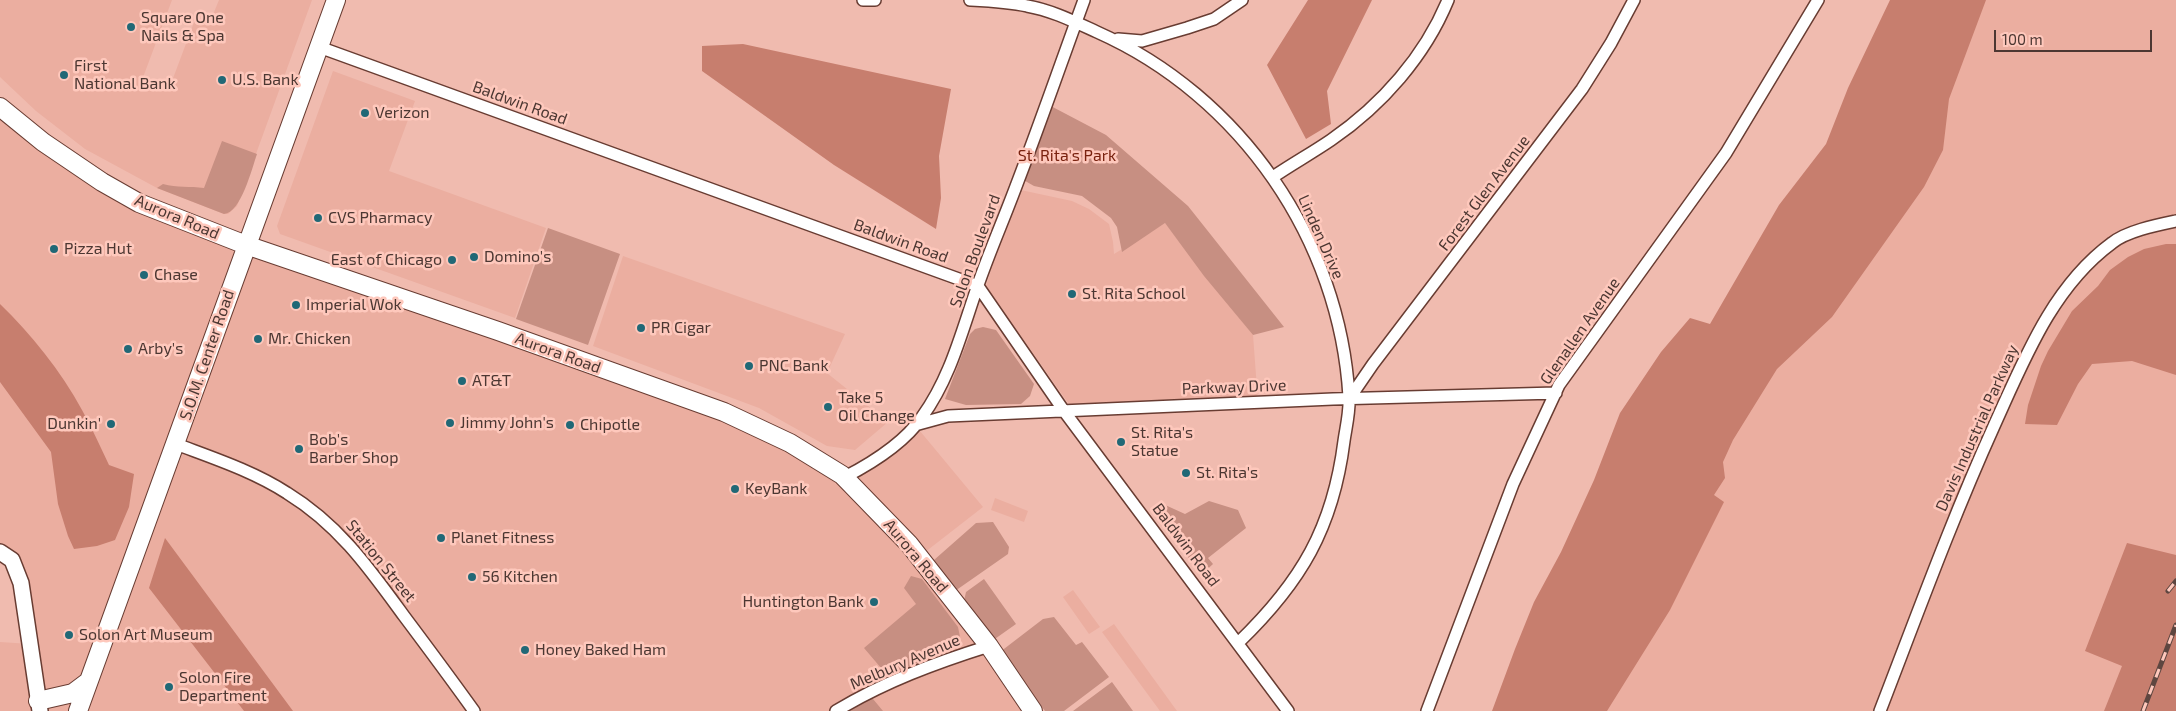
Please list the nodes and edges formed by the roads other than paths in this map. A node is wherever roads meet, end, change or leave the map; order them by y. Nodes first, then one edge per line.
1 (336, 0) edge
2 (863, 0) edge
3 (875, 0) edge
4 (970, 0) edge
5 (1084, 0) edge
6 (1242, 0) edge
7 (1448, 0) edge
8 (1634, 0) edge
9 (1818, 0) edge
10 (1025, 3) edge
11 (1076, 22) junction
12 (1113, 39) junction
13 (319, 47) junction
14 (0, 107) edge
15 (1273, 177) junction
16 (2176, 221) edge
17 (246, 245) junction
18 (978, 286) junction
19 (1556, 393) junction
20 (1349, 399) junction
21 (1064, 410) junction
22 (915, 425) junction
23 (176, 444) junction
24 (845, 478) junction
25 (0, 552) edge
26 (1238, 642) junction
27 (989, 646) junction
28 (89, 681) junction
29 (39, 706) edge
30 (78, 711) edge
31 (474, 711) edge
32 (836, 711) edge
33 (1034, 711) edge
34 (1288, 711) edge
35 (1427, 711) edge
36 (1880, 711) edge

1 - 13 main road, S.O.M. Center Road
2 - 3 street
4 - 10 street, Linden Drive
5 - 11 street, Solon Boulevard
6 - 12 street
7 - 15 street
8 - 20 street, Forest Glen Avenue
9 - 19 street, Glenallen Avenue
10 - 11 street, Linden Drive
11 - 12 street, Linden Drive
11 - 18 street, Solon Boulevard
12 - 15 street, Linden Drive
13 - 17 main road, S.O.M. Center Road
13 - 18 street, Baldwin Road
14 - 17 main road, Aurora Road
15 - 20 street, Linden Drive
16 - 36 street, Davis Industrial Parkway
17 - 23 main road, S.O.M. Center Road
17 - 24 main road, Aurora Road
18 - 21 street, Baldwin Road
18 - 22 street, Solon Boulevard
19 - 20 street, Parkway Drive
19 - 35 street, Glenallen Avenue
20 - 21 street, Parkway Drive
20 - 26 street, Linden Drive
21 - 22 street, Parkway Drive
21 - 26 street, Baldwin Road
22 - 24 street, Solon Boulevard
23 - 28 main road, S.O.M. Center Road
23 - 31 street, Station Street
24 - 27 main road, Aurora Road
25 - 29 street
26 - 34 street, Baldwin Road
27 - 32 street, Melbury Avenue
27 - 33 main road, Aurora Road
28 - 29 main road
28 - 30 main road, S.O.M. Center Road

